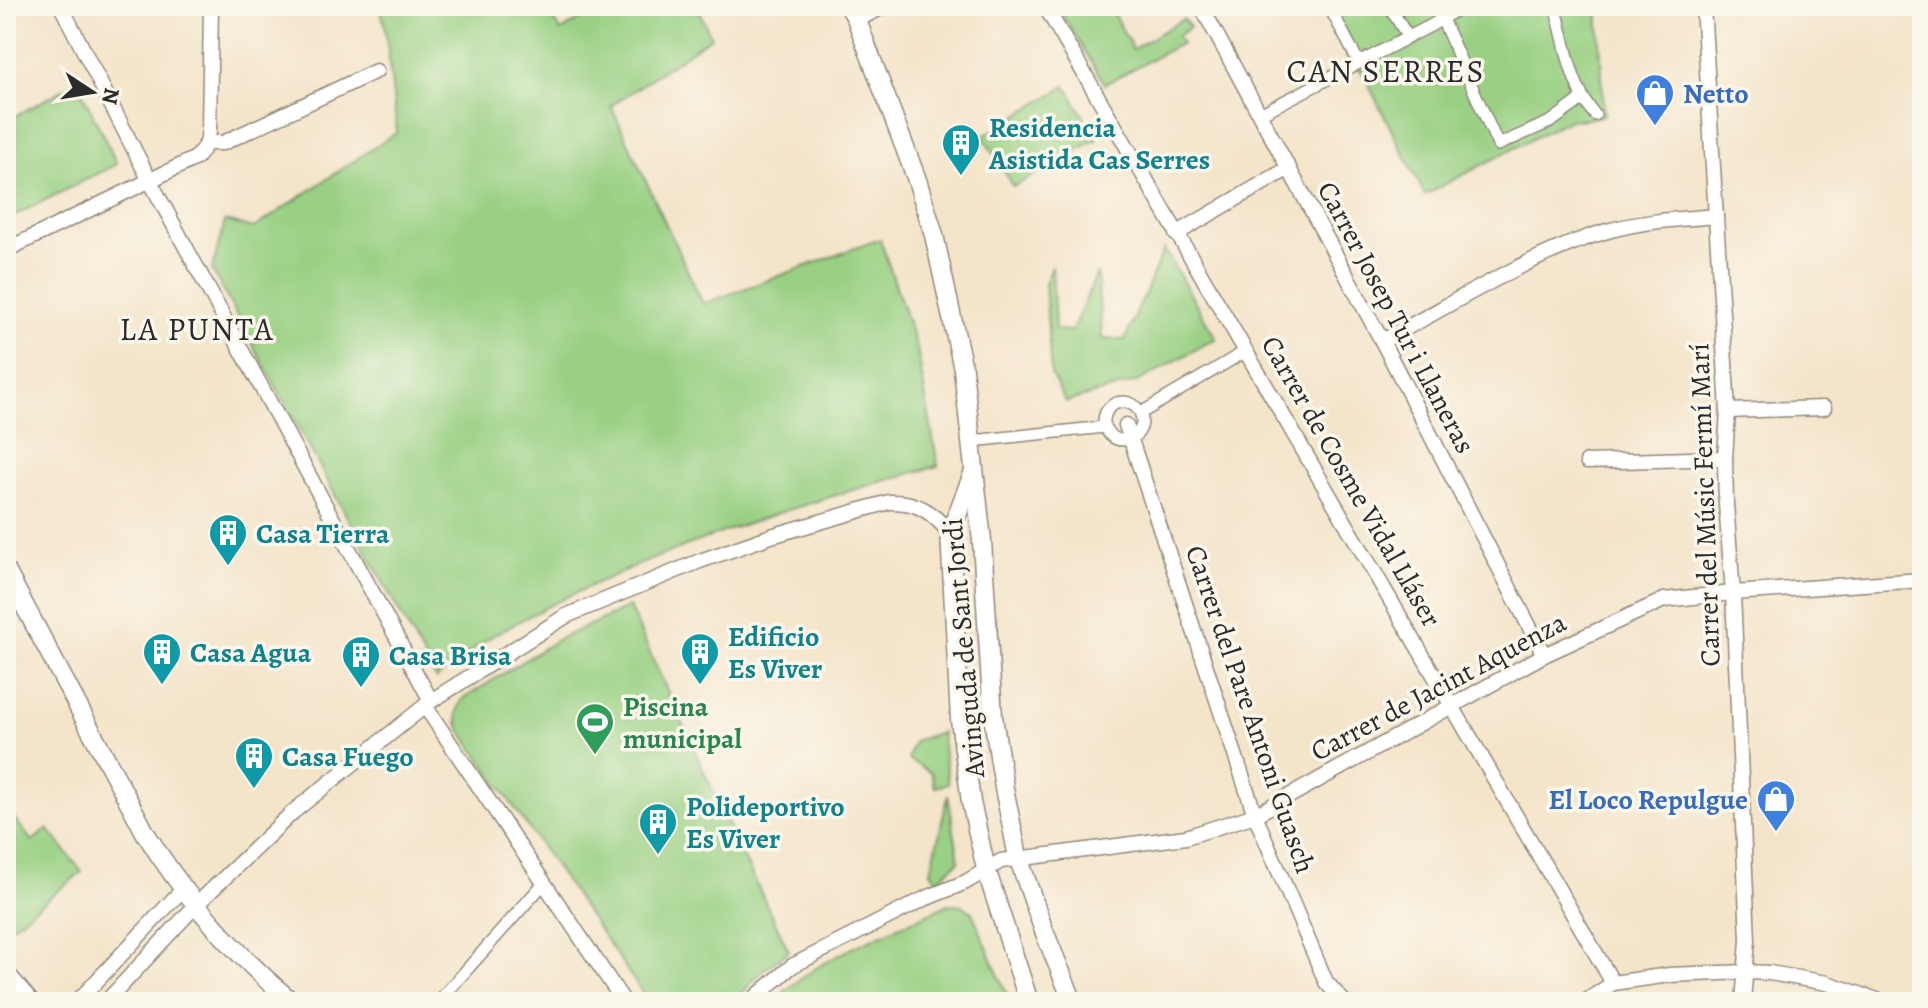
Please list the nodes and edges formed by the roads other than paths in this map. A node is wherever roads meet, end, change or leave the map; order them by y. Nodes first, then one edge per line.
1 (61, 6) edge
2 (211, 6) edge
3 (880, 6) edge
4 (1045, 6) edge
5 (1201, 6) edge
6 (1329, 6) edge
7 (1389, 6) edge
8 (1555, 6) edge
9 (1703, 6) edge
10 (1458, 7) edge
11 (852, 12) edge
12 (1442, 19) junction
13 (1408, 37) junction
14 (1359, 63) junction
15 (376, 71) dead end
16 (1582, 99) junction
17 (1260, 114) junction
18 (1595, 115) dead end
19 (207, 143) junction
20 (1289, 168) junction
21 (150, 181) junction
22 (1716, 216) junction
23 (1176, 234) junction
24 (6, 250) edge
25 (1382, 341) junction
26 (1246, 351) junction
27 (1824, 408) dead end
28 (1728, 411) junction
29 (1141, 413) junction
30 (1105, 427) junction
31 (1129, 432) junction
32 (972, 441) junction
33 (1725, 458) junction
34 (1587, 462) dead end
35 (975, 470) junction
36 (950, 533) junction
37 (6, 571) edge
38 (1922, 580) edge
39 (1733, 593) junction
40 (1544, 655) junction
41 (428, 704) junction
42 (1454, 707) junction
43 (1255, 815) junction
44 (1018, 857) junction
45 (986, 869) junction
46 (544, 883) junction
47 (183, 889) junction
48 (196, 905) junction
49 (6, 971) edge
50 (1746, 972) junction
51 (1613, 983) junction
52 (32, 1002) edge
53 (77, 1002) edge
54 (106, 1002) edge
55 (292, 1002) edge
56 (438, 1002) edge
57 (624, 1002) edge
58 (750, 1002) edge
59 (1029, 1002) edge
60 (1073, 1002) edge
61 (1344, 1002) edge
62 (1585, 1002) edge
63 (1743, 1002) edge
64 (1883, 1002) edge

1 - 21 street
2 - 19 street
3 - 11 street
4 - 23 street, Carrer de Cosme Vidal Lláser
5 - 17 street, Carrer Josep Tur i Llaneras
6 - 14 street
7 - 13 street
8 - 16 street
9 - 22 street, Carrer del Músic Fermí Marí
10 - 12 street
11 - 32 street, Avinguda de Sant Jordi
12 - 13 street
12 - 16 street
13 - 14 street
14 - 17 street
15 - 19 street
16 - 18 street
17 - 20 street, Carrer Josep Tur i Llaneras
19 - 21 street
20 - 23 street
20 - 25 street, Carrer Josep Tur i Llaneras
21 - 24 street
21 - 41 street
22 - 25 street
22 - 28 street, Carrer del Músic Fermí Marí
23 - 26 street, Carrer de Cosme Vidal Lláser
25 - 40 street, Carrer Josep Tur i Llaneras
26 - 29 street
26 - 42 street, Carrer de Cosme Vidal Lláser
27 - 28 street
28 - 33 street, Carrer del Músic Fermí Marí
29 - 30 street
29 - 31 street
30 - 31 street
30 - 32 street
31 - 43 street, Carrer del Pare Antoni Guasch
32 - 35 street, Avinguda de Sant Jordi
33 - 34 street
33 - 39 street, Carrer del Músic Fermí Marí
35 - 36 street, Avinguda de Sant Jordi
35 - 44 street, Avinguda de Sant Jordi
36 - 41 street
36 - 45 street, Avinguda de Sant Jordi
37 - 47 street
38 - 39 street, Carrer de Jacint Aquenza
39 - 40 street, Carrer de Jacint Aquenza
39 - 50 street, Carrer del Músic Fermí Marí
40 - 42 street, Carrer de Jacint Aquenza
41 - 46 street
41 - 48 street
42 - 43 street, Carrer de Jacint Aquenza
42 - 51 street, Carrer de Cosme Vidal Lláser
43 - 44 street, Carrer de Jacint Aquenza
43 - 61 street, Carrer del Pare Antoni Guasch
44 - 45 street, Carrer de Jacint Aquenza
44 - 60 street, Avinguda de Sant Jordi
45 - 58 street, Carrer de Jacint Aquenza
45 - 59 street, Avinguda de Sant Jordi
46 - 56 street
46 - 57 street
47 - 48 street
47 - 53 street
48 - 54 street
48 - 55 street
49 - 52 street
50 - 51 street
50 - 63 street, Carrer del Músic Fermí Marí
50 - 64 street
51 - 62 street

